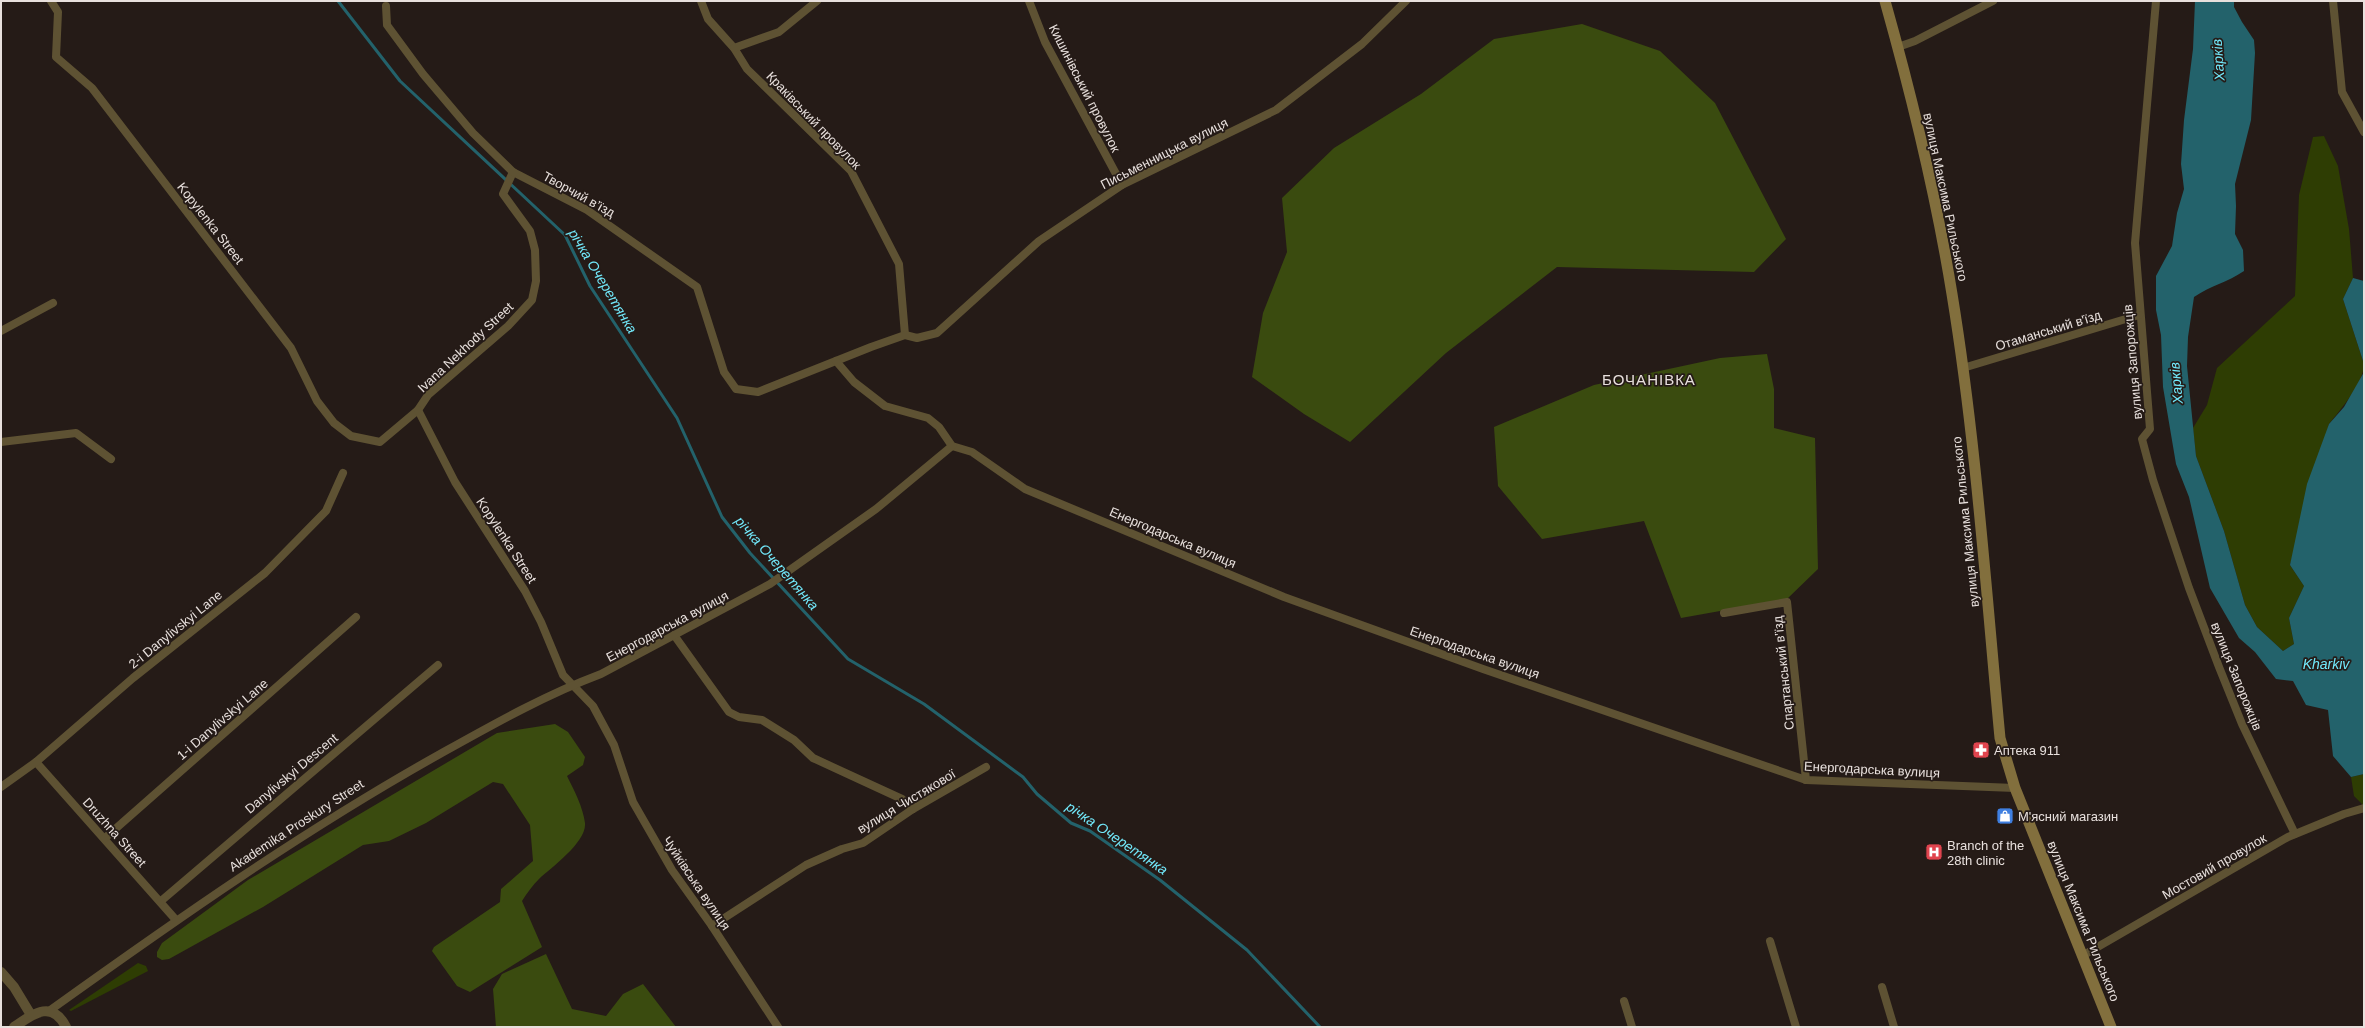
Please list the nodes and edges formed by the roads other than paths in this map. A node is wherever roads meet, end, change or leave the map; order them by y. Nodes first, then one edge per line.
1 (51, 1) edge
2 (701, 1) edge
3 (817, 1) edge
4 (1029, 1) edge
5 (1406, 1) edge
6 (1885, 1) edge
7 (1993, 1) edge
8 (2156, 1) edge
9 (2333, 1) edge
10 (386, 6) dead end
11 (1898, 47) junction
12 (734, 48) junction
13 (2364, 132) edge
14 (513, 172) junction
15 (1122, 186) junction
16 (53, 303) dead end
17 (2139, 315) junction
18 (1, 331) edge
19 (905, 335) junction
20 (836, 361) junction
21 (1963, 368) junction
22 (758, 392) joint
23 (418, 410) junction
24 (1, 442) edge
25 (952, 446) junction
26 (111, 459) dead end
27 (343, 473) dead end
28 (1724, 613) dead end
29 (356, 617) dead end
30 (674, 635) junction
31 (438, 665) dead end
32 (572, 685) junction
33 (36, 762) junction
34 (986, 767) dead end
35 (1806, 780) junction
36 (1, 787) edge
37 (2015, 788) junction
38 (2364, 808) edge
39 (913, 809) junction
40 (2296, 834) junction
41 (104, 838) junction
42 (161, 900) junction
43 (176, 920) junction
44 (712, 926) junction
45 (1770, 941) dead end
46 (2082, 956) junction
47 (1, 972) edge
48 (1882, 987) dead end
49 (1624, 1001) dead end
50 (48, 1011) junction
51 (31, 1015) junction
52 (14, 1027) edge
53 (66, 1027) edge
54 (778, 1027) edge
55 (1632, 1027) edge
56 (1796, 1027) edge
57 (1894, 1027) edge
58 (2111, 1027) edge

1 - 23 street, Kopylenka Street
2 - 12 street, Краківський провулок
3 - 12 street
4 - 15 street, Кишинівський провулок
5 - 15 street, Письменницька вулиця
6 - 11 main road, вулиця Максима Рильського
7 - 11 street
8 - 17 street, вулиця Запорожців
9 - 13 street
10 - 14 street, Творчий в’їзд
11 - 21 main road, вулиця Максима Рильського
12 - 19 street, Краківський провулок
14 - 22 street, Творчий в’їзд
14 - 23 street, Ivana Nekhody Street
15 - 19 street, Письменницька вулиця
16 - 18 street
17 - 21 street, Отаманський в'їзд
17 - 40 street, вулиця Запорожців
19 - 20 street, Письменницька вулиця
20 - 22 street, Письменницька вулиця
20 - 25 street
21 - 37 main road, вулиця Максима Рильського
23 - 32 street, Kopylenka Street
24 - 26 street
25 - 30 street, Енергодарська вулиця
25 - 35 street, Енергодарська вулиця
27 - 33 street, 2-i Danylivskyi Lane
28 - 35 street, Спартанський в’їзд
29 - 41 street, 1-i Danylivskyi Lane
30 - 32 street, Енергодарська вулиця
30 - 39 street
31 - 42 street, Danylivskyi Descent
32 - 43 street, Akademika Proskury Street
32 - 44 street, Чуйківська вулиця
33 - 36 street, 2-i Danylivskyi Lane
33 - 41 street, Druzhna Street
34 - 39 street, вулиця Чистякової
35 - 37 street, Енергодарська вулиця
37 - 46 main road, вулиця Максима Рильського
38 - 40 street, Мостовий провулок
39 - 44 street, вулиця Чистякової
40 - 46 street, Мостовий провулок
41 - 42 street, Druzhna Street
42 - 43 street, Druzhna Street
43 - 50 street, Akademika Proskury Street
44 - 54 street, Чуйківська вулиця
45 - 56 street
46 - 58 main road, вулиця Максима Рильського
47 - 51 street
48 - 57 street
49 - 55 street
50 - 51 street, Akademika Proskury Street
50 - 53 street
51 - 52 street, Akademika Proskury Street

